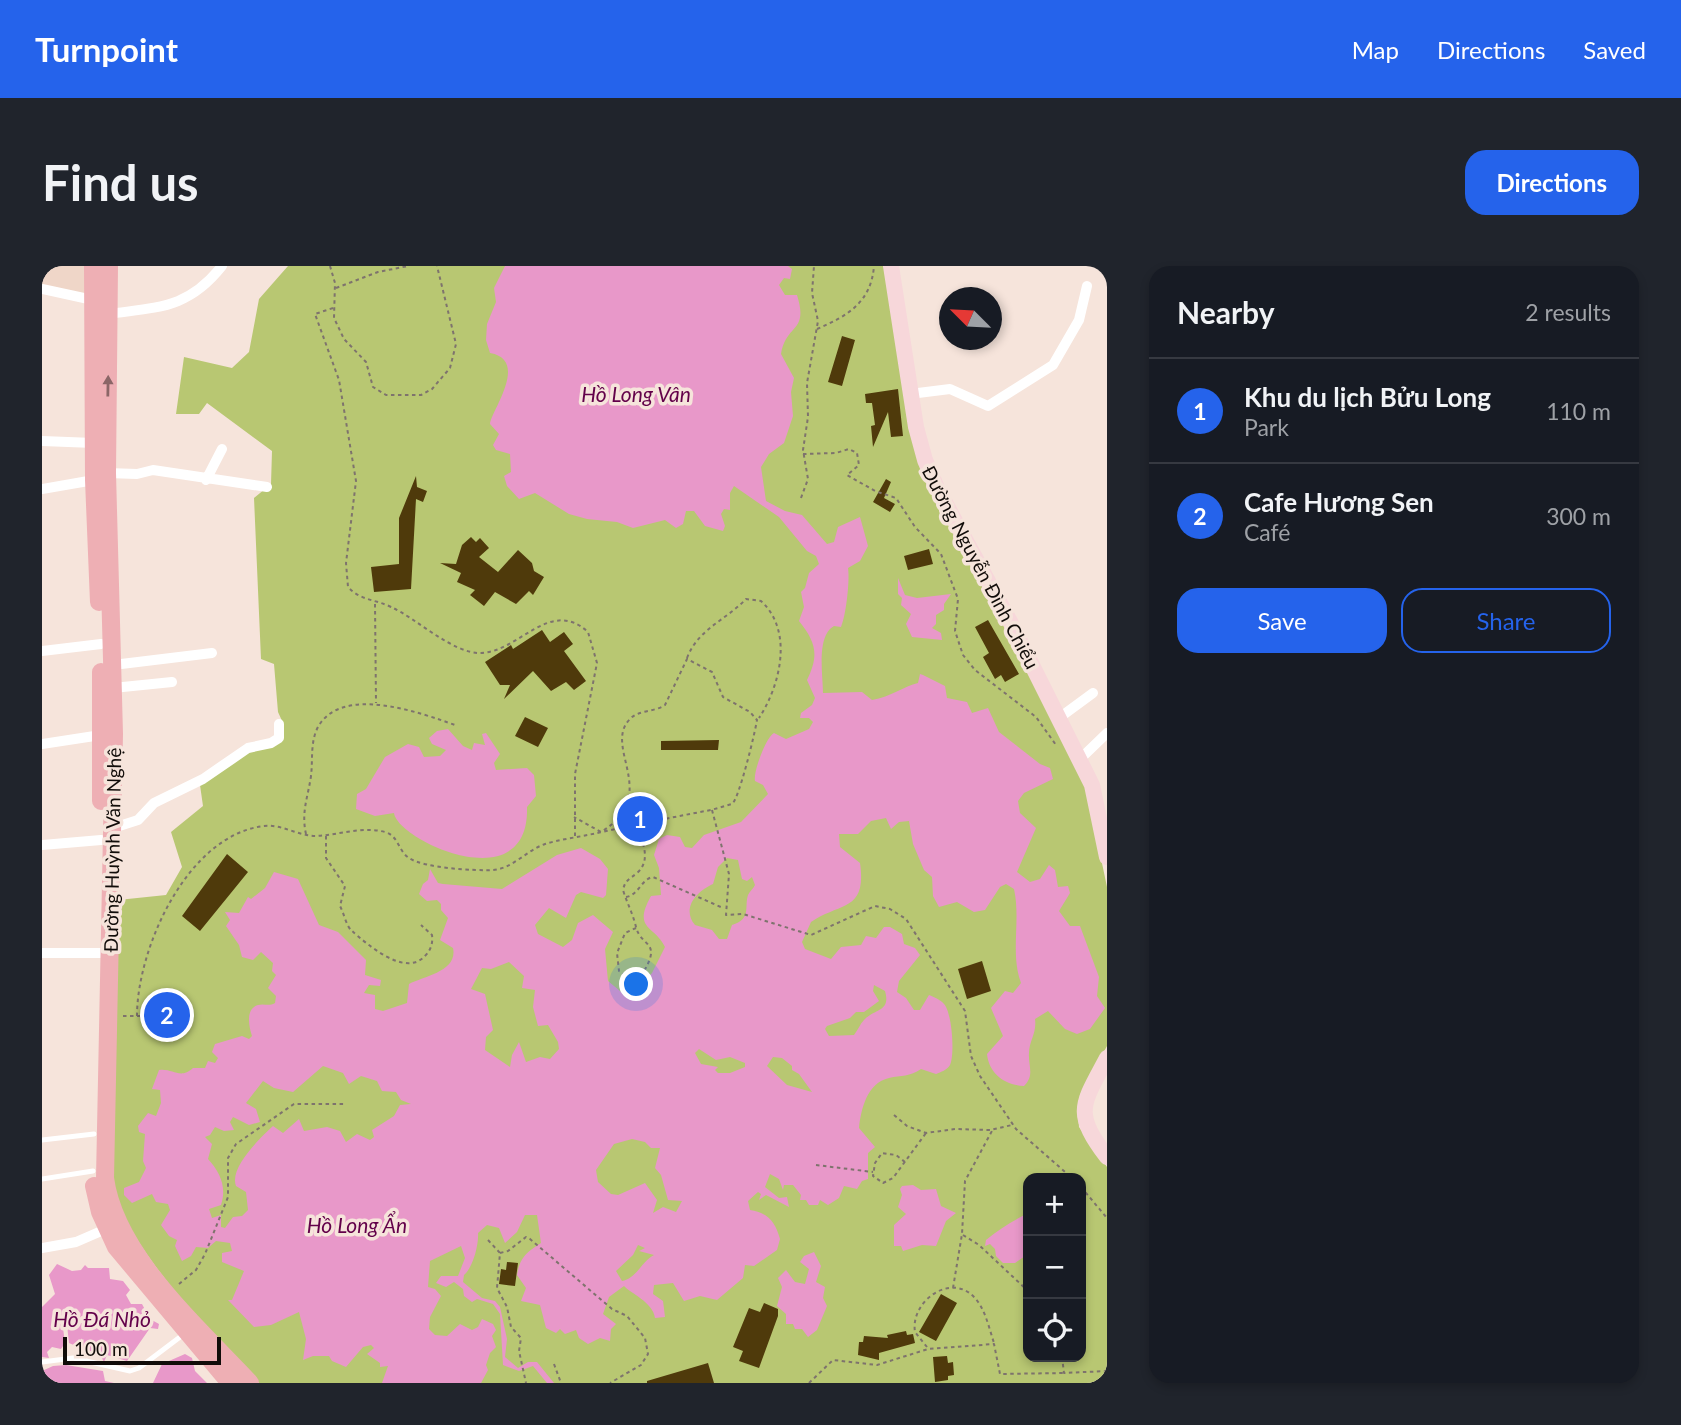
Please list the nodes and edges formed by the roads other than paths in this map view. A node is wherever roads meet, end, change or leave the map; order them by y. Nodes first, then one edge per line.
1 (93, 266) edge
2 (110, 266) edge
3 (222, 266) edge
4 (891, 266) edge
5 (1087, 286) dead end
6 (47, 290) edge
7 (42, 299) edge
8 (93, 300) junction
9 (109, 314) junction
10 (910, 394) junction
11 (42, 441) edge
12 (94, 443) junction
13 (222, 449) dead end
14 (101, 476) junction
15 (206, 480) junction
16 (267, 487) dead end
17 (42, 489) edge
18 (101, 644) junction
19 (42, 650) edge
20 (212, 653) dead end
21 (113, 665) junction
22 (172, 682) dead end
23 (113, 688) junction
24 (1093, 693) dead end
25 (1059, 718) junction
26 (279, 724) dead end
27 (1107, 733) edge
28 (108, 734) junction
29 (42, 744) edge
30 (1078, 761) junction
31 (107, 834) junction
32 (42, 845) edge
33 (1107, 857) edge
34 (42, 953) edge
35 (100, 953) junction
36 (1107, 1058) edge
37 (93, 1134) junction
38 (42, 1140) edge
39 (1107, 1157) edge
40 (93, 1171) junction
41 (42, 1180) edge
42 (106, 1229) junction
43 (42, 1248) edge
44 (187, 1332) junction
45 (42, 1362) edge
46 (230, 1383) edge
47 (250, 1383) edge

1 - 8 main road, Đường Huỳnh Văn Nghệ
2 - 9 main road, Đường Huỳnh Văn Nghệ
3 - 9 street
4 - 10 main road, Đường Nguyễn Đình Chiểu
5 - 10 street
6 - 7 street
6 - 8 street
8 - 12 main road, Đường Huỳnh Văn Nghệ
14 -> 9 main road, Đường Huỳnh Văn Nghệ
10 - 25 main road, Đường Nguyễn Đình Chiểu
11 - 12 street
12 - 14 main road, Đường Huỳnh Văn Nghệ
13 - 15 street
14 - 15 street
14 - 17 street
14 - 18 main road, Đường Huỳnh Văn Nghệ
14 - 21 main road, Đường Huỳnh Văn Nghệ
15 - 16 street
18 - 19 street
18 - 28 main road, Đường Huỳnh Văn Nghệ
20 - 21 street
21 - 23 main road, Đường Huỳnh Văn Nghệ
22 - 23 street
23 - 28 main road, Đường Huỳnh Văn Nghệ
24 - 25 street
25 - 30 main road, Đường Nguyễn Đình Chiểu
26 - 31 street
27 - 30 street
28 - 29 street
28 - 31 main road, Đường Huỳnh Văn Nghệ
30 - 33 main road, Đường Nguyễn Đình Chiểu
31 - 32 street
31 - 35 main road, Đường Huỳnh Văn Nghệ
31 - 47 main road, Đường Huỳnh Văn Nghệ
34 - 35 street
35 - 37 main road, Đường Huỳnh Văn Nghệ
36 - 39 main road
37 - 38 lane
37 - 40 main road, Đường Huỳnh Văn Nghệ
40 - 41 lane
40 - 42 main road, Đường Huỳnh Văn Nghệ
42 - 43 street
42 - 44 main road, Đường Huỳnh Văn Nghệ
44 - 45 lane
44 - 46 main road, Đường Huỳnh Văn Nghệ

